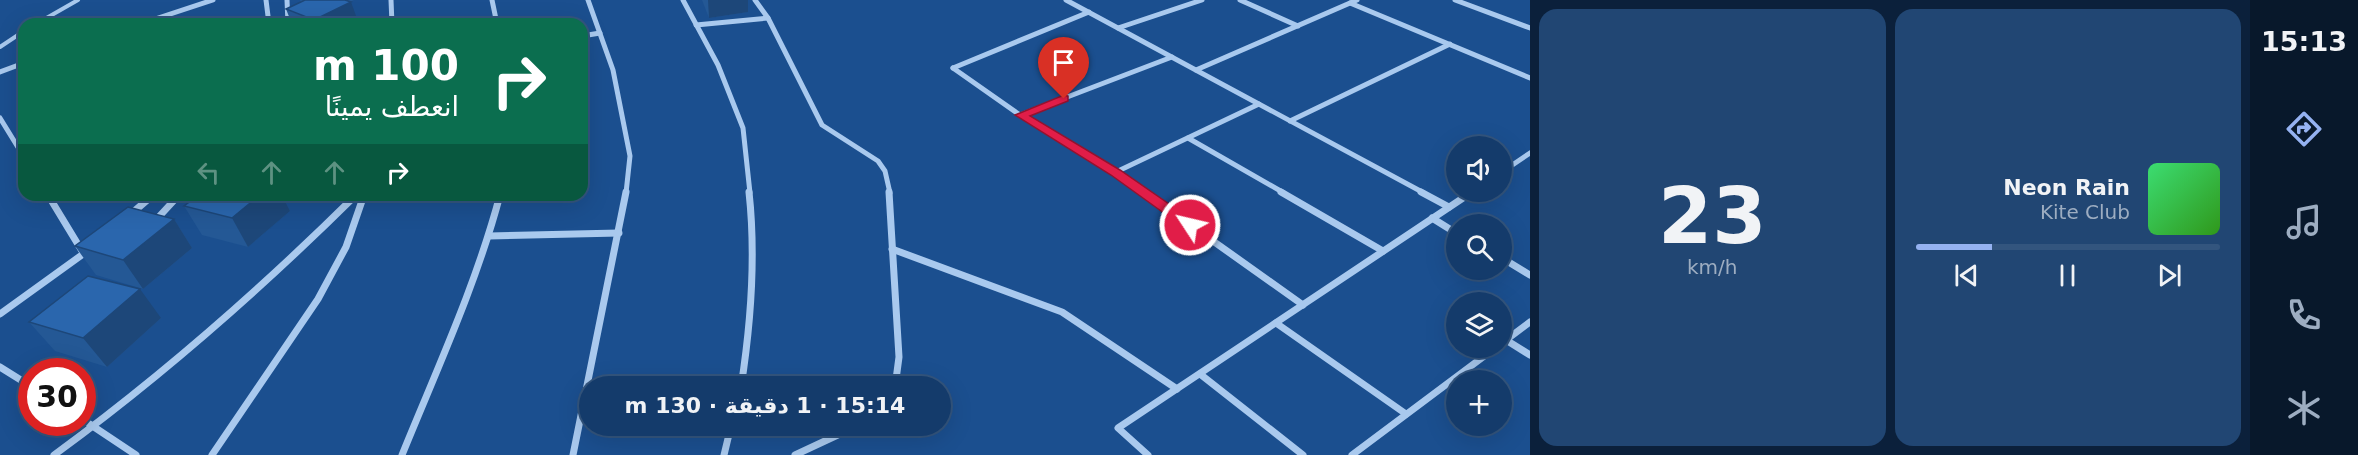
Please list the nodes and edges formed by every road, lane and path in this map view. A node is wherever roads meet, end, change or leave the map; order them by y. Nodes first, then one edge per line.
1 (78, 0) edge
2 (213, 0) edge
3 (266, 0) edge
4 (287, 0) edge
5 (391, 0) edge
6 (492, 0) edge
7 (588, 0) edge
8 (683, 0) edge
9 (755, 0) edge
10 (1066, 0) edge
11 (1202, 0) edge
12 (1357, 0) edge
13 (1455, 0) edge
14 (1244, 1) edge
15 (1350, 3) junction
16 (1089, 12) junction
17 (46, 18) edge
18 (158, 18) edge
19 (269, 18) edge
20 (288, 18) edge
21 (392, 18) edge
22 (496, 18) edge
23 (768, 18) junction
24 (696, 25) junction
25 (1298, 26) junction
26 (1118, 28) junction
27 (1530, 28) edge
28 (600, 33) junction
29 (18, 35) edge
30 (588, 35) edge
31 (1450, 44) junction
32 (0, 47) edge
33 (1172, 57) junction
34 (18, 65) edge
35 (1196, 70) junction
36 (0, 72) edge
37 (1530, 78) edge
38 (1259, 104) junction
39 (1020, 115) junction
40 (0, 118) edge
41 (1290, 121) junction
42 (1188, 138) junction
43 (18, 147) edge
44 (1530, 153) edge
45 (1512, 165) edge
46 (1116, 172) junction
47 (52, 201) edge
48 (146, 201) edge
49 (173, 201) edge
50 (350, 201) edge
51 (362, 201) edge
52 (498, 201) edge
53 (1457, 202) edge
54 (1449, 207) junction
55 (127, 217) edge
56 (1432, 218) junction
57 (154, 221) edge
58 (1446, 226) edge
59 (618, 233) junction
60 (489, 236) junction
61 (93, 247) edge
62 (892, 249) junction
63 (1383, 251) junction
64 (84, 254) junction
65 (1512, 264) edge
66 (1530, 275) edge
67 (1303, 305) junction
68 (0, 314) edge
69 (1530, 322) edge
70 (1276, 323) junction
71 (1512, 336) edge
72 (1512, 346) edge
73 (1530, 355) edge
74 (1482, 358) edge
75 (0, 367) edge
76 (1200, 374) junction
77 (743, 376) edge
78 (898, 376) edge
79 (18, 378) edge
80 (1177, 389) junction
81 (1406, 414) junction
82 (96, 425) edge
83 (96, 428) edge
84 (81, 436) edge
85 (729, 436) edge
86 (836, 436) edge
87 (54, 455) edge
88 (136, 455) edge
89 (212, 455) edge
90 (402, 455) edge
91 (573, 455) edge
92 (724, 455) edge
93 (795, 455) edge
94 (1148, 455) edge
95 (1303, 455) edge
96 (1352, 455) edge

1 - 17 lane
2 - 18 street
3 - 19 street
4 - 20 street
5 - 21 street
6 - 22 street
7 - 28 street
8 - 24 street
9 - 23 street
10 - 16 street
11 - 26 street
12 - 15 street
13 - 27 street
14 - 25 street
15 - 25 street
15 - 31 street
16 - 26 street
16 - 39 street
23 - 24 street
23 - 62 street
24 - 77 street
25 - 35 street
26 - 33 street
28 - 30 street
28 - 59 street
29 - 32 lane
31 - 37 street
31 - 41 street
33 - 35 street
33 - 39 street
34 - 36 street
35 - 38 street
38 - 41 street
38 - 42 street
39 - 46 street
40 - 43 street
41 - 54 street
42 - 46 street
42 - 63 street
44 - 45 street
46 - 67 street
47 - 64 street
48 - 55 street
49 - 57 street
50 - 82 street
51 - 89 street
52 - 60 street
53 - 54 street
54 - 56 street
56 - 58 street
56 - 63 street
59 - 60 street
59 - 91 street
60 - 90 street
61 - 64 street
62 - 78 street
62 - 80 street
63 - 67 street
64 - 68 street
65 - 66 street
67 - 70 street
69 - 71 street
70 - 76 street
70 - 81 street
72 - 73 street
74 - 81 street
75 - 79 street
76 - 80 street
76 - 95 street
80 - 94 street
81 - 96 street
83 - 88 street
84 - 87 street
85 - 92 street
86 - 93 street

